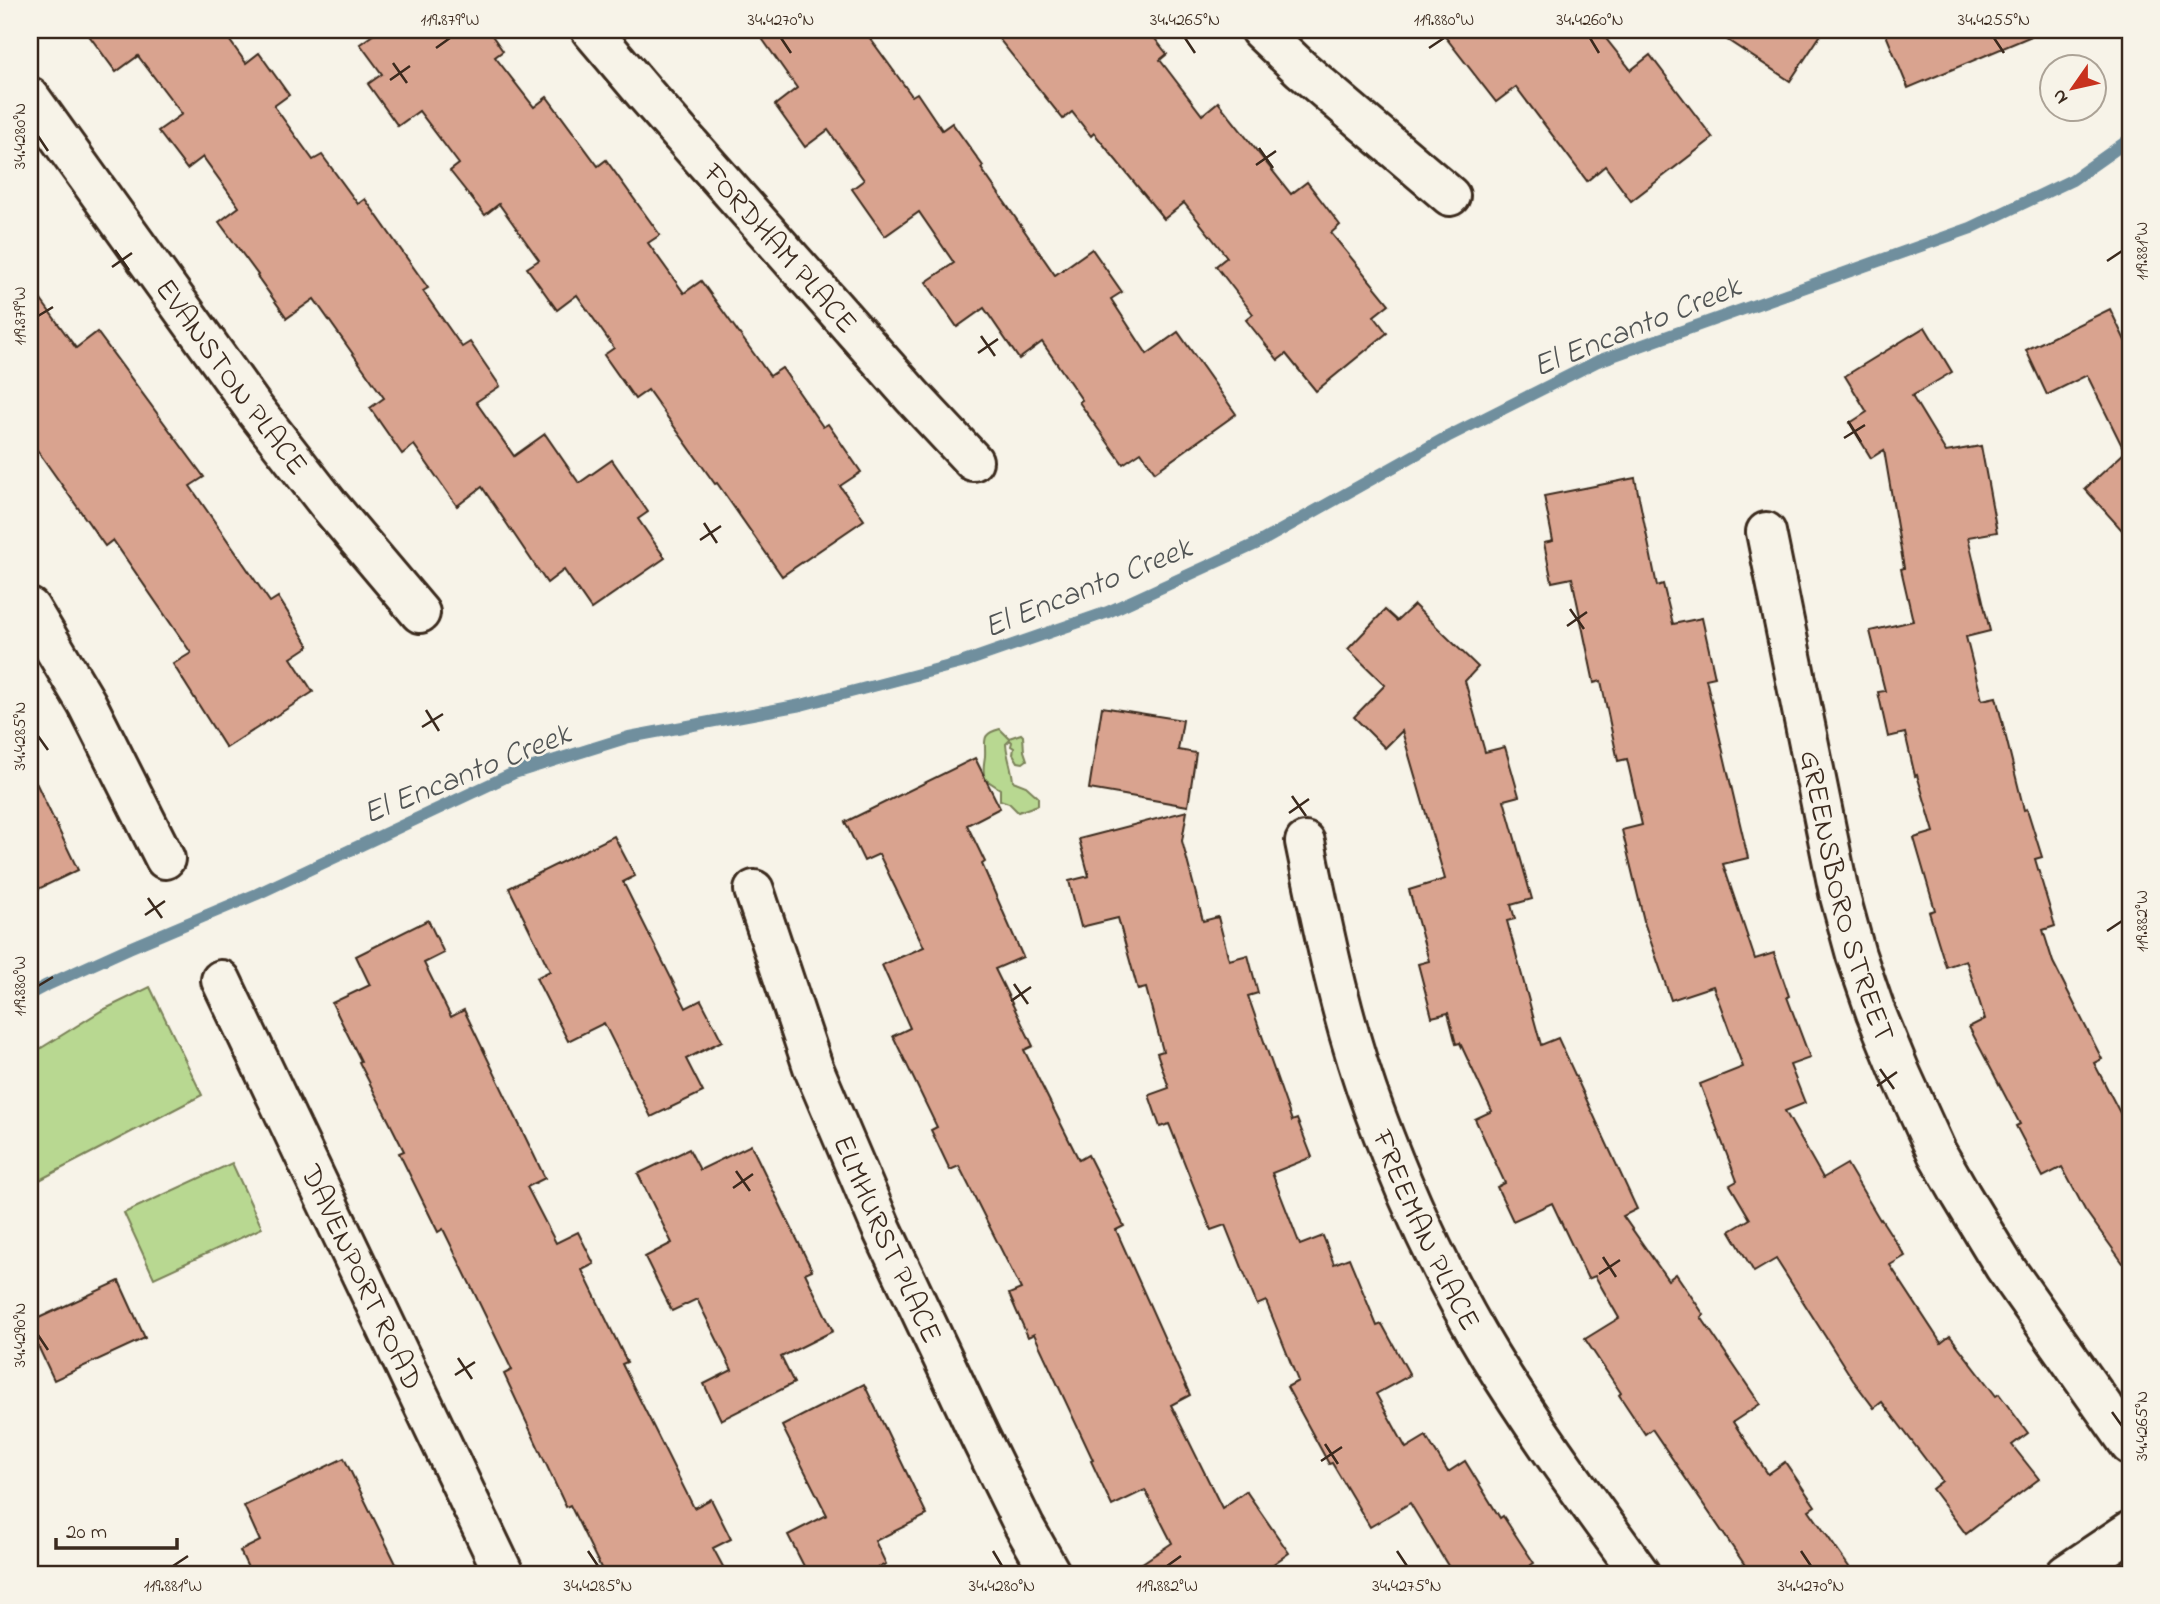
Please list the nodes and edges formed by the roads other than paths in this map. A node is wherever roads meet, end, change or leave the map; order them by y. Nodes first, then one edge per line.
1 (591, 30) edge
2 (1260, 30) edge
3 (30, 97) edge
4 (1450, 196) dead end
5 (973, 461) dead end
6 (1766, 532) dead end
7 (30, 608) edge
8 (420, 613) dead end
9 (1305, 842) dead end
10 (164, 859) dead end
11 (754, 890) dead end
12 (222, 979) dead end
13 (2130, 1445) edge
14 (2130, 1531) edge
15 (504, 1574) edge
16 (1051, 1574) edge
17 (1640, 1574) edge
18 (2066, 1574) edge

1 - 5 street, FORDHAM PLACE
2 - 4 street
3 - 8 street, EVANSTON PLACE
6 - 13 street, GREENSBORO STREET
7 - 10 street
9 - 17 street, FREEMAN PLACE
11 - 16 street, ELMHURST PLACE
12 - 15 street, DAVENPORT ROAD
14 - 18 street

